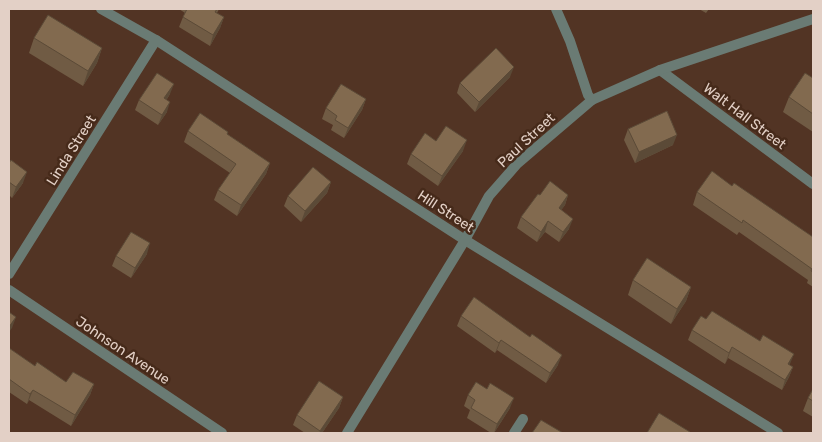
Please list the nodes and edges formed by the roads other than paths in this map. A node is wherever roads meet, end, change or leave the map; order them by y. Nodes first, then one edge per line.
1 (101, 9) edge
2 (556, 9) edge
3 (813, 19) edge
4 (156, 40) junction
5 (660, 70) junction
6 (592, 100) junction
7 (813, 184) edge
8 (465, 240) junction
9 (9, 274) edge
10 (9, 290) edge
11 (523, 419) dead end
12 (222, 433) edge
13 (347, 433) edge
14 (514, 433) edge
15 (778, 433) edge

1 - 4 street, Hill Street
2 - 6 street
3 - 5 street, Paul Street
4 - 8 street, Hill Street
4 - 9 street, Linda Street
5 - 6 street, Paul Street
5 - 7 street, Walt Hall Street
6 - 8 street, Paul Street
8 - 13 street, Paul Street
8 - 15 street, Hill Street
10 - 12 street, Johnson Avenue
11 - 14 street

